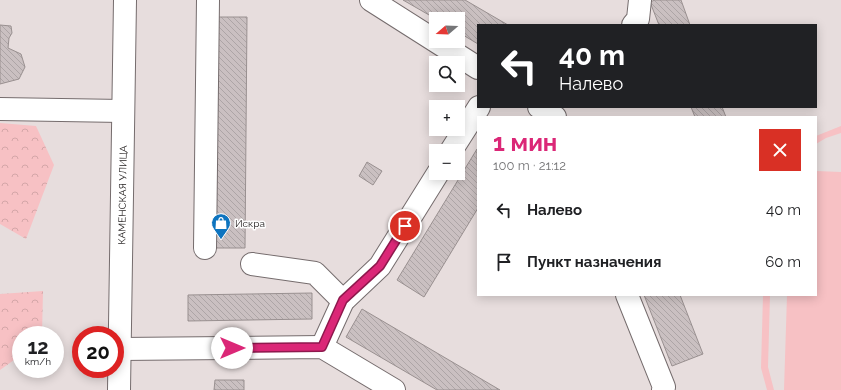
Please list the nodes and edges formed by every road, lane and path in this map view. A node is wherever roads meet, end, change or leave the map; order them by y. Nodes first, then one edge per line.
1 (125, 0) edge
2 (208, 0) edge
3 (371, 0) edge
4 (640, 0) edge
5 (634, 24) edge
6 (477, 67) edge
7 (477, 108) edge
8 (541, 108) edge
9 (564, 108) edge
10 (0, 109) edge
11 (122, 111) junction
12 (554, 116) edge
13 (557, 116) edge
14 (455, 144) edge
15 (434, 180) edge
16 (205, 248) dead end
17 (252, 264) dead end
18 (627, 296) edge
19 (343, 300) junction
20 (120, 326) edge
21 (322, 347) junction
22 (124, 349) edge
23 (119, 378) edge
24 (119, 390) edge
25 (394, 390) edge
26 (662, 390) edge

1 - 11 street, КАМЕНСКАЯ УЛИЦА
2 - 16 street
3 - 6 street
4 - 5 street
7 - 14 street
8 - 12 street
9 - 13 street
10 - 11 street
11 - 20 street, КАМЕНСКАЯ УЛИЦА
15 - 19 street
17 - 19 street
18 - 26 street
19 - 21 street
21 - 22 street
21 - 25 street
23 - 24 street, КАМЕНСКАЯ УЛИЦА

